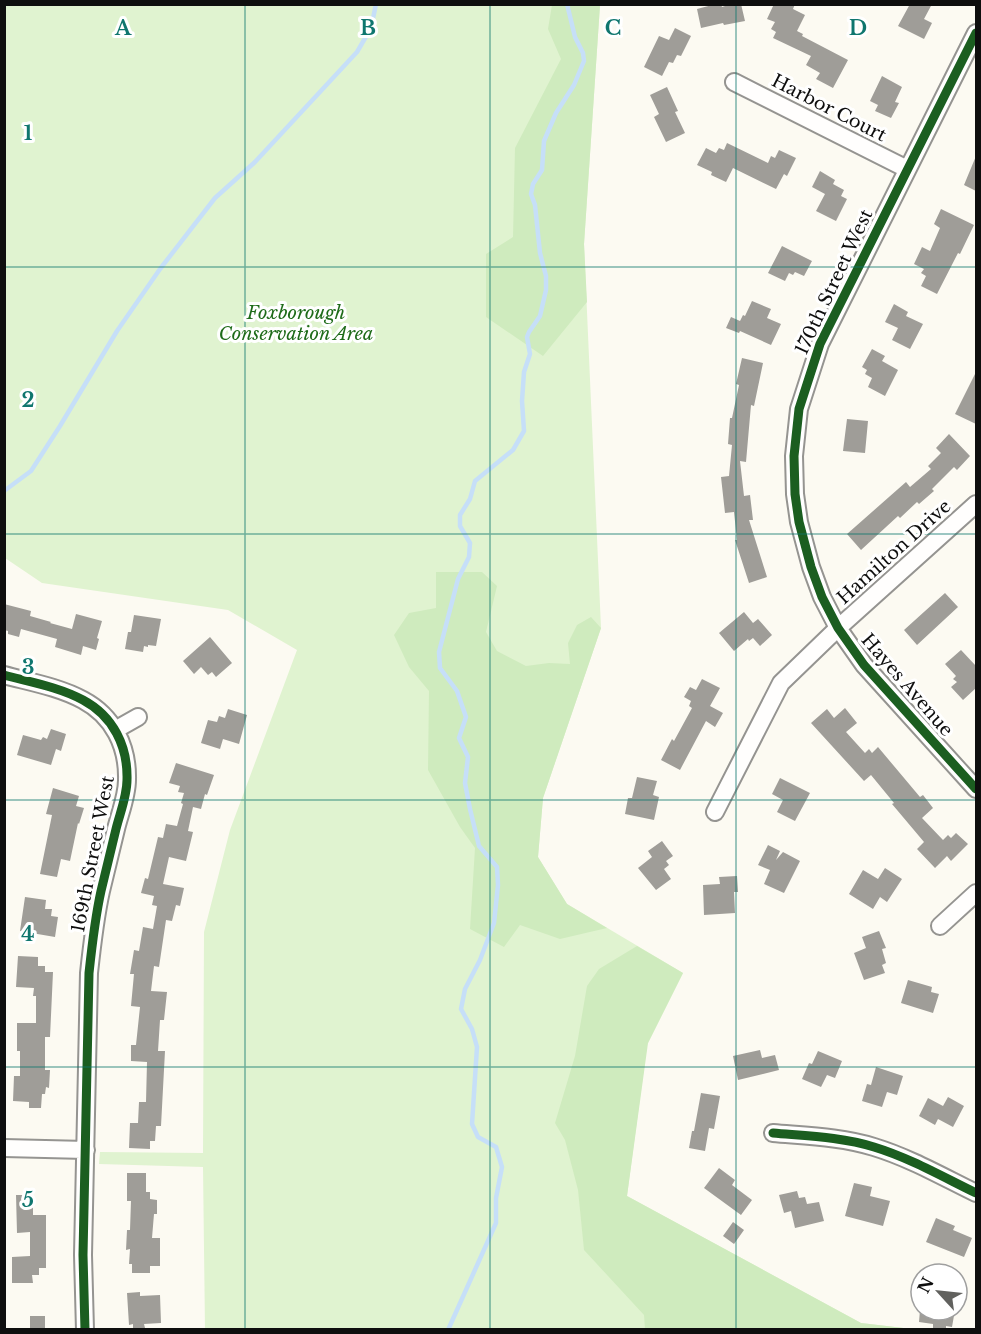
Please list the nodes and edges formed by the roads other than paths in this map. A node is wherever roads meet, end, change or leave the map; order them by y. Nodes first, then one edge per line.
1 (976, 33) edge
2 (734, 82) dead end
3 (907, 170) junction
4 (976, 504) edge
5 (838, 628) junction
6 (4, 675) edge
7 (138, 717) dead end
8 (115, 730) junction
9 (976, 789) edge
10 (715, 812) dead end
11 (976, 893) edge
12 (940, 926) dead end
13 (773, 1133) dead end
14 (4, 1148) edge
15 (86, 1150) junction
16 (976, 1193) edge
17 (85, 1329) edge

1 - 3 street, 170th Street West
2 - 3 street, Harbor Court
3 - 5 street, 170th Street West
4 - 5 street, Hamilton Drive
5 - 9 street, Hayes Avenue
5 - 10 street, Hamilton Drive
6 - 8 street, 169th Street West
7 - 8 street
8 - 15 street, 169th Street West
11 - 12 street
13 - 16 street
14 - 15 street
15 - 17 street, 169th Street West

